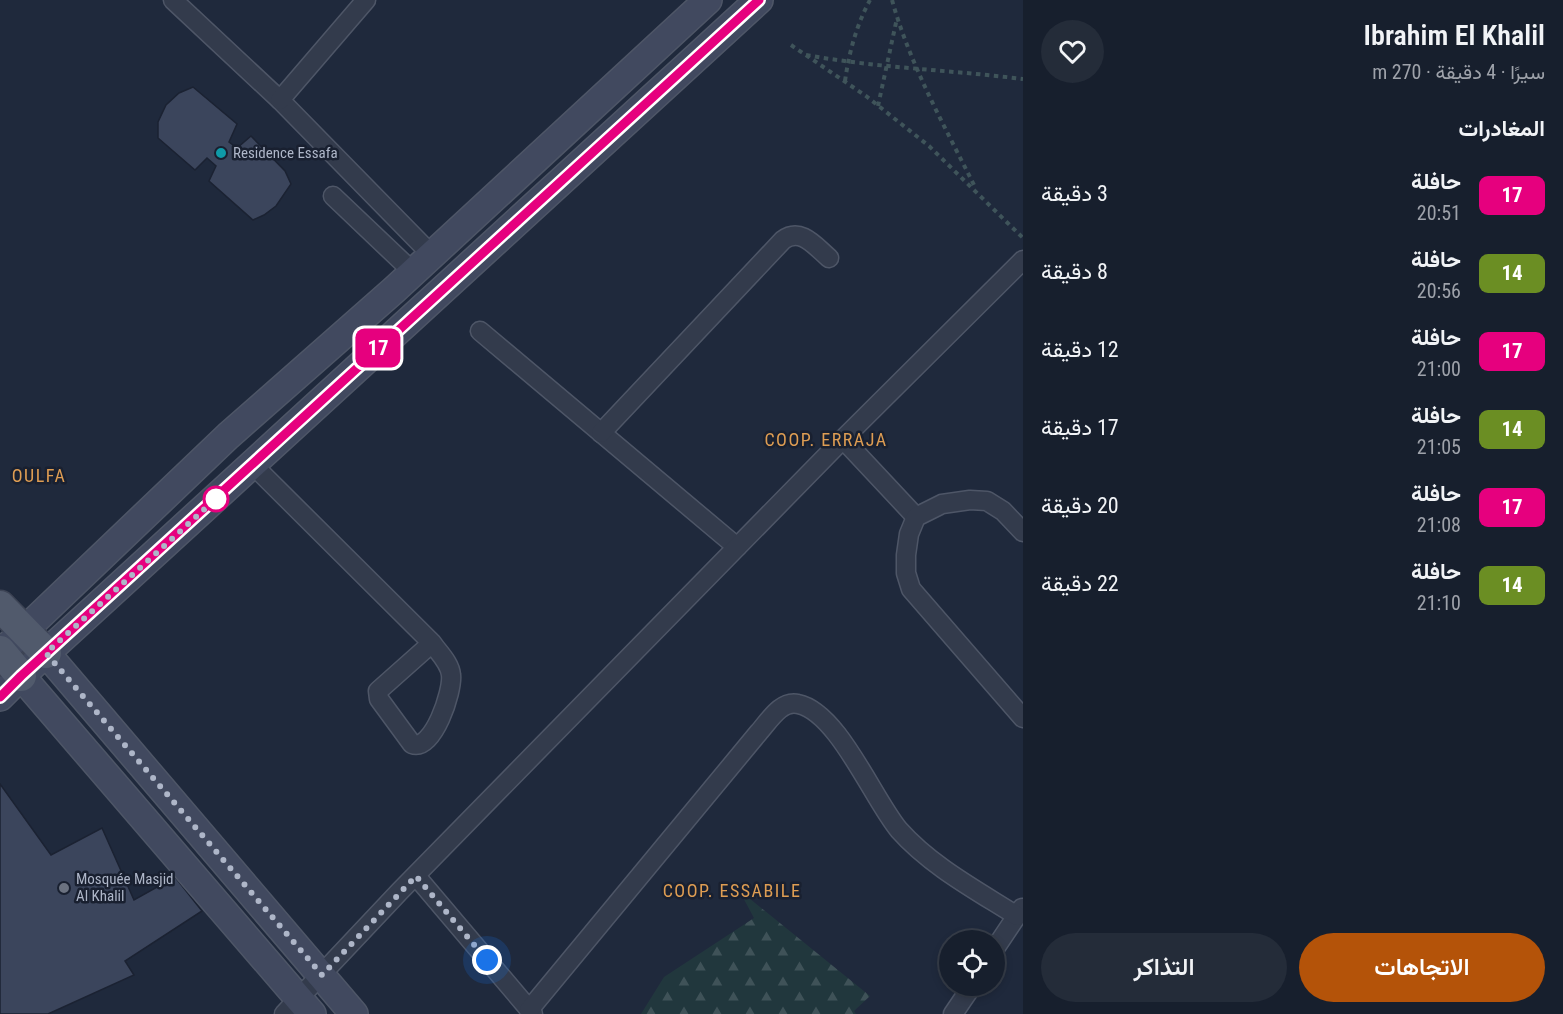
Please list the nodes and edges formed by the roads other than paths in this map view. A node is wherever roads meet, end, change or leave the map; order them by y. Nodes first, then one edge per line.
1 (173, 0) edge
2 (366, 0) edge
3 (708, 0) edge
4 (759, 0) edge
5 (280, 100) junction
6 (333, 196) dead end
7 (829, 258) dead end
8 (1023, 260) edge
9 (422, 263) junction
10 (480, 331) dead end
11 (601, 433) junction
12 (843, 439) junction
13 (253, 465) junction
14 (916, 517) junction
15 (1023, 532) edge
16 (737, 547) junction
17 (0, 606) edge
18 (25, 630) junction
19 (432, 644) junction
20 (0, 652) edge
21 (46, 653) junction
22 (21, 676) junction
23 (0, 698) edge
24 (1023, 718) edge
25 (416, 876) junction
26 (1020, 911) edge
27 (1005, 934) edge
28 (322, 975) junction
29 (965, 996) edge
30 (298, 1009) edge
31 (531, 1012) edge
32 (354, 1014) edge
33 (953, 1014) edge

1 - 5 street
2 - 5 street
3 - 9 main road
4 - 13 main road
5 - 9 street
6 - 9 street
7 - 11 street
8 - 12 street
9 - 18 main road
10 - 11 street
11 - 16 street
12 - 14 street
12 - 16 street
13 - 19 street
13 - 21 main road
14 - 15 street
14 - 24 street
16 - 25 street
17 - 18 main road
18 - 20 main road
18 - 21 main road
19 - 19 street
20 - 22 main road
21 - 22 main road
21 - 28 main road
22 - 23 main road
22 - 30 main road
25 - 28 street
25 - 31 street
26 - 27 street
26 - 31 street
28 - 30 street
28 - 32 main road
29 - 33 street

